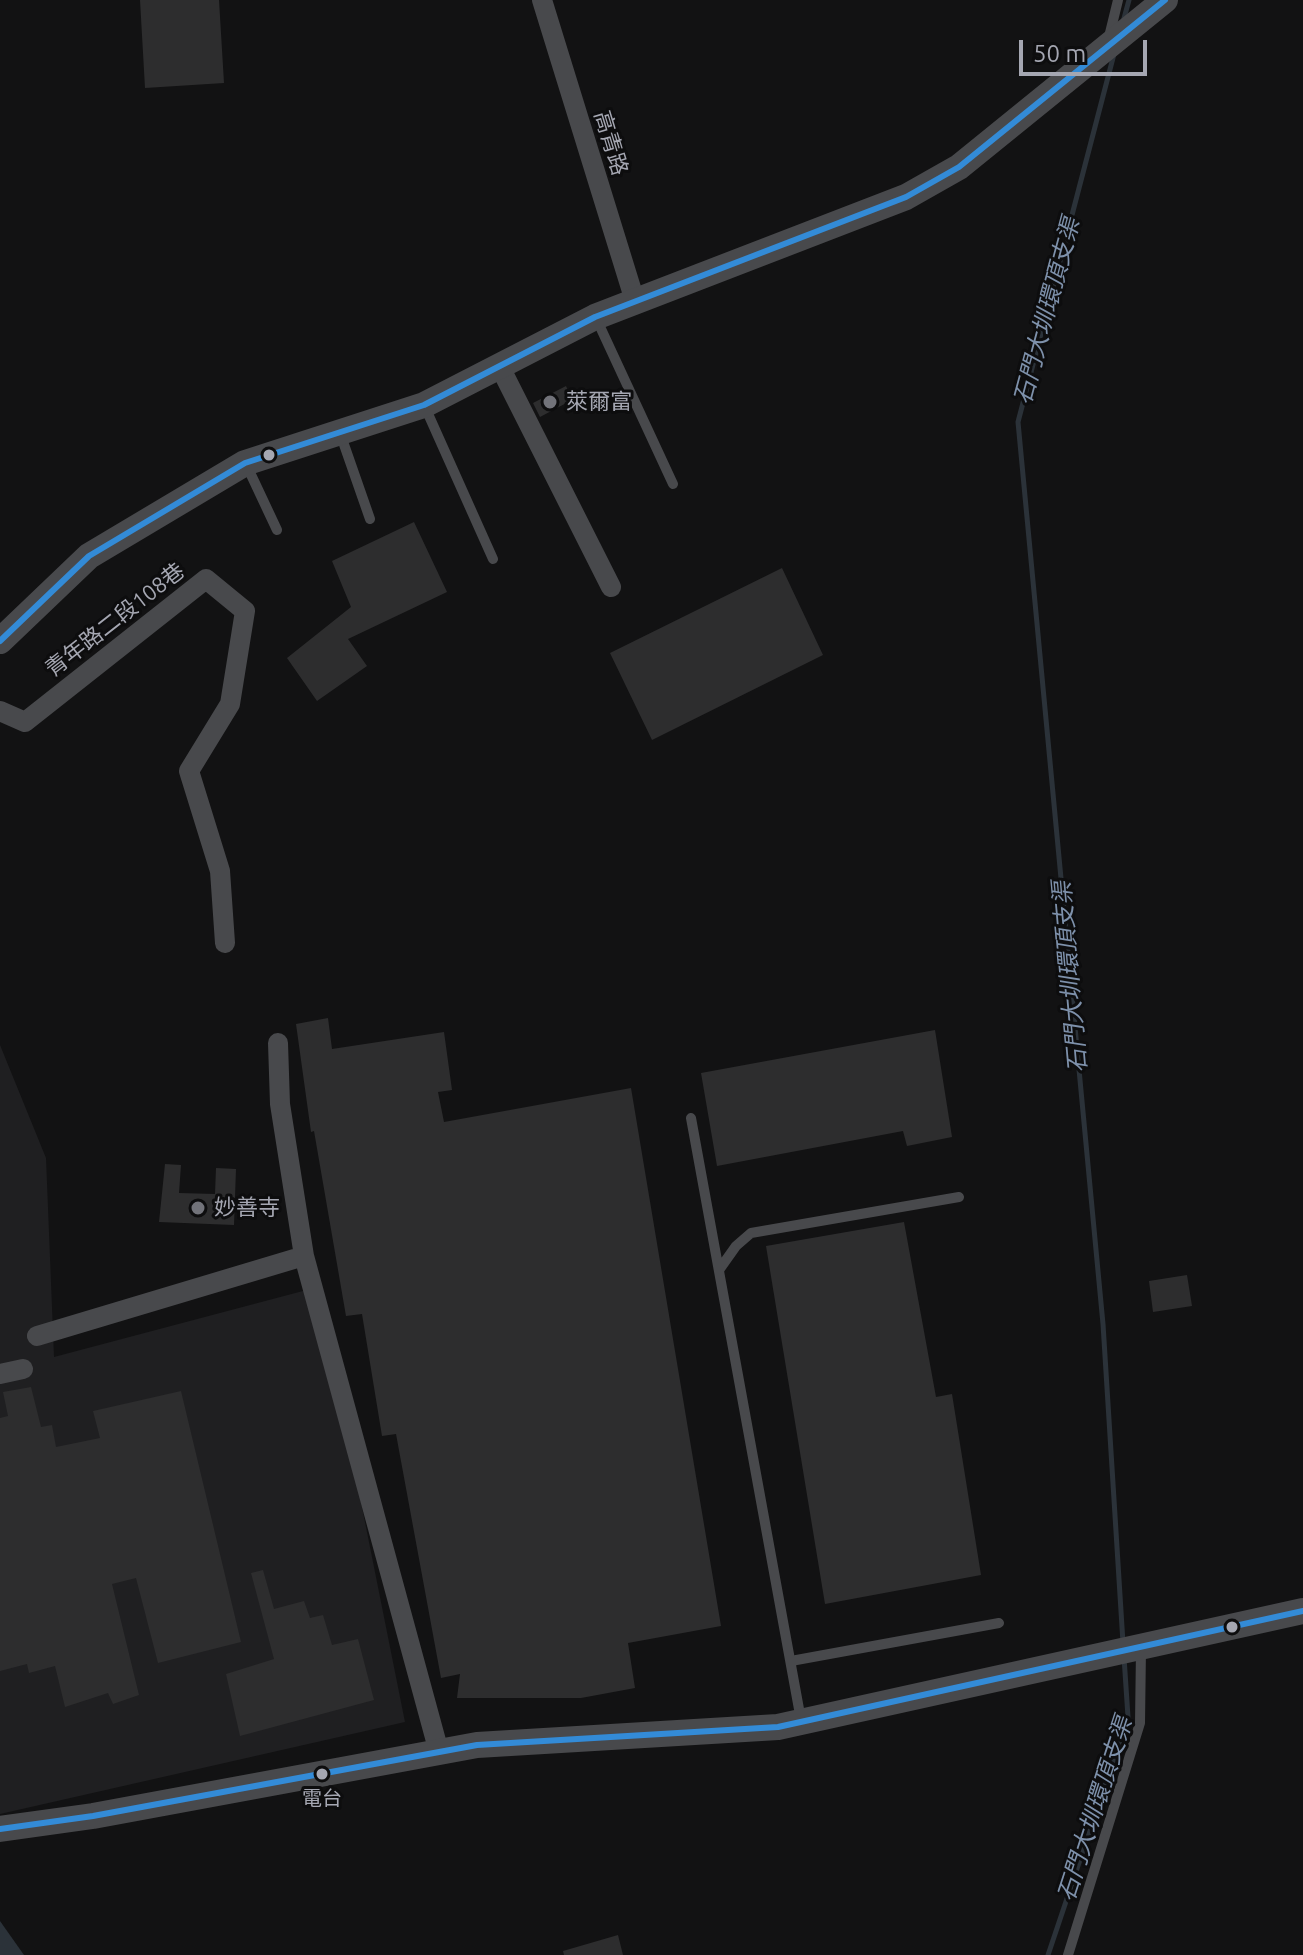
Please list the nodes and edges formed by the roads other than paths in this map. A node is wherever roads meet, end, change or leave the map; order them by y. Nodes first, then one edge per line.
1 (542, 0) edge
2 (1118, 0) edge
3 (1165, 0) edge
4 (1106, 48) junction
5 (635, 301) junction
6 (595, 317) junction
7 (499, 365) junction
8 (424, 405) junction
9 (340, 432) junction
10 (245, 463) junction
11 (673, 484) dead end
12 (370, 519) dead end
13 (277, 530) dead end
14 (493, 559) dead end
15 (611, 587) dead end
16 (0, 641) edge
17 (0, 711) edge
18 (225, 943) dead end
19 (278, 1043) dead end
20 (691, 1118) dead end
21 (959, 1197) dead end
22 (304, 1256) junction
23 (719, 1270) junction
24 (37, 1336) dead end
25 (23, 1369) dead end
26 (0, 1374) edge
27 (1303, 1611) edge
28 (999, 1623) dead end
29 (1141, 1647) junction
30 (791, 1661) junction
31 (801, 1722) junction
32 (439, 1752) junction
33 (0, 1829) edge
34 (1068, 1955) edge

1 - 5 street, 高青路
2 - 4 lane
3 - 4 street
4 - 5 street
5 - 6 street
6 - 7 street
6 - 11 lane
7 - 8 street
7 - 15 street
8 - 9 street
8 - 14 lane
9 - 10 street
9 - 12 lane
10 - 13 lane
10 - 16 street
17 - 18 street, 青年路二段108巷
19 - 22 street
20 - 23 lane
21 - 23 lane
22 - 24 street
22 - 32 street
23 - 30 lane
25 - 26 street
27 - 29 street
28 - 30 lane
29 - 31 street
29 - 34 lane
30 - 31 lane
31 - 32 street
32 - 33 street

